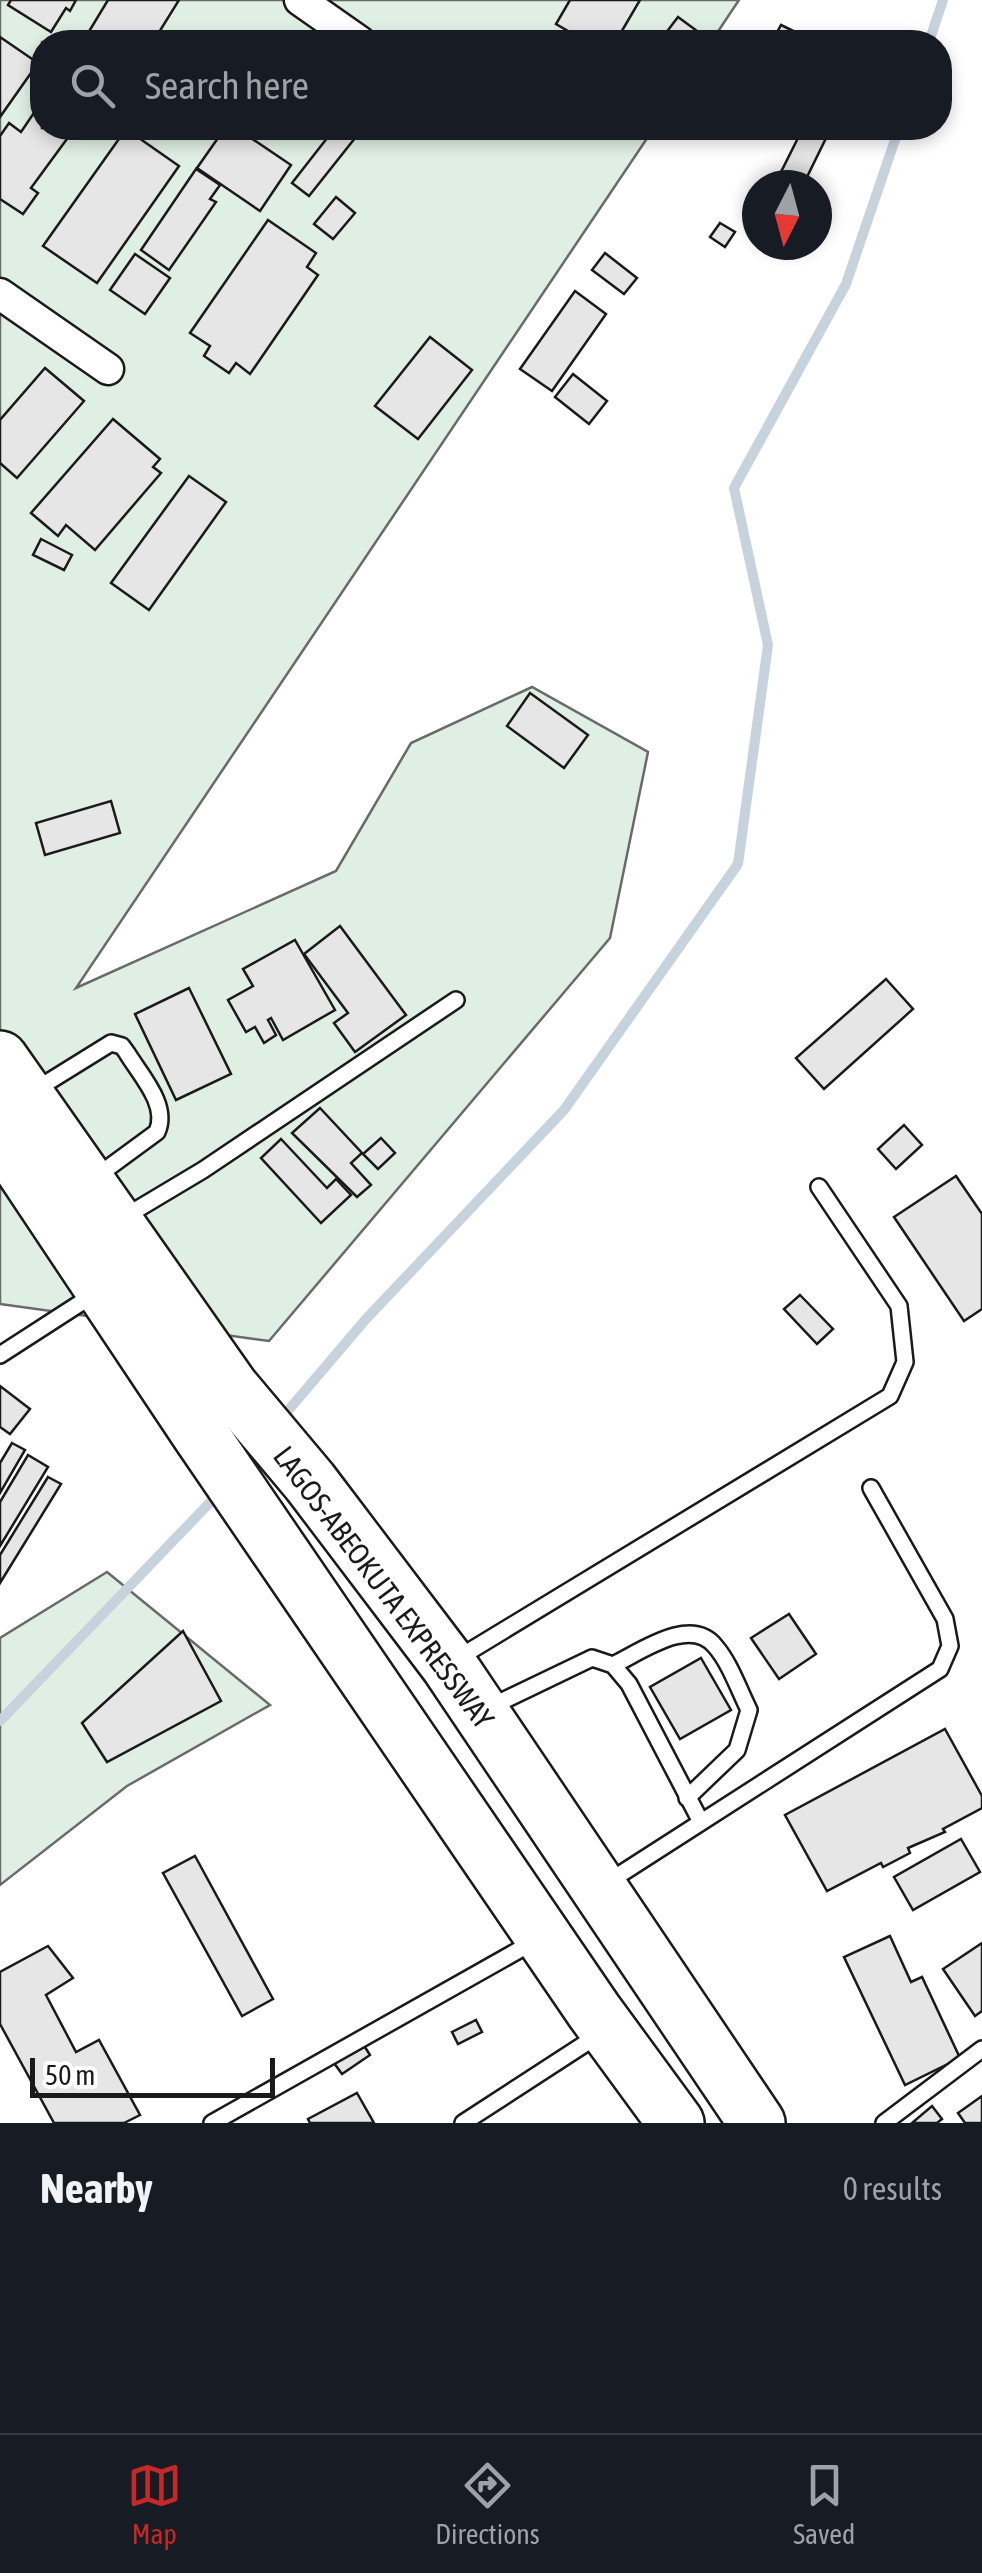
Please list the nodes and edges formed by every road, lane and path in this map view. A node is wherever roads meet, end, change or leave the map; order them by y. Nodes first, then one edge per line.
1 (300, 0) edge
2 (343, 30) edge
3 (0, 294) edge
4 (108, 369) dead end
5 (456, 1000) dead end
6 (8, 1096) edge
7 (820, 1187) dead end
8 (100, 1204) junction
9 (104, 1288) junction
10 (0, 1354) edge
11 (871, 1488) dead end
12 (448, 1664) junction
13 (612, 1665) junction
14 (479, 1712) junction
15 (686, 1798) junction
16 (701, 1822) junction
17 (598, 1889) junction
18 (543, 1937) junction
19 (652, 1970) junction
20 (601, 2020) junction
21 (982, 2049) edge
22 (670, 2121) edge
23 (212, 2123) edge
24 (463, 2123) edge
25 (756, 2123) edge
26 (884, 2123) edge

1 - 2 street
3 - 4 street
5 - 8 lane
6 - 8 highway, LAGOS-ABEOKUTA EXPRESSWAY
6 - 8 lane
6 - 9 highway, LAGOS-ABEOKUTA EXPRESSWAY
7 - 12 lane
8 - 12 highway, LAGOS-ABEOKUTA EXPRESSWAY
9 - 10 lane
9 - 18 highway, LAGOS-ABEOKUTA EXPRESSWAY
11 - 16 lane
12 - 14 highway, LAGOS-ABEOKUTA EXPRESSWAY
13 - 14 lane
13 - 15 lane
13 - 15 lane
14 - 17 highway, LAGOS-ABEOKUTA EXPRESSWAY
15 - 16 lane
16 - 17 lane
17 - 19 highway, LAGOS-ABEOKUTA EXPRESSWAY
18 - 20 highway, LAGOS-ABEOKUTA EXPRESSWAY
18 - 23 lane
19 - 20 highway
19 - 25 highway, LAGOS-ABEOKUTA EXPRESSWAY
20 - 22 highway, LAGOS-ABEOKUTA EXPRESSWAY
20 - 24 lane
21 - 26 lane

